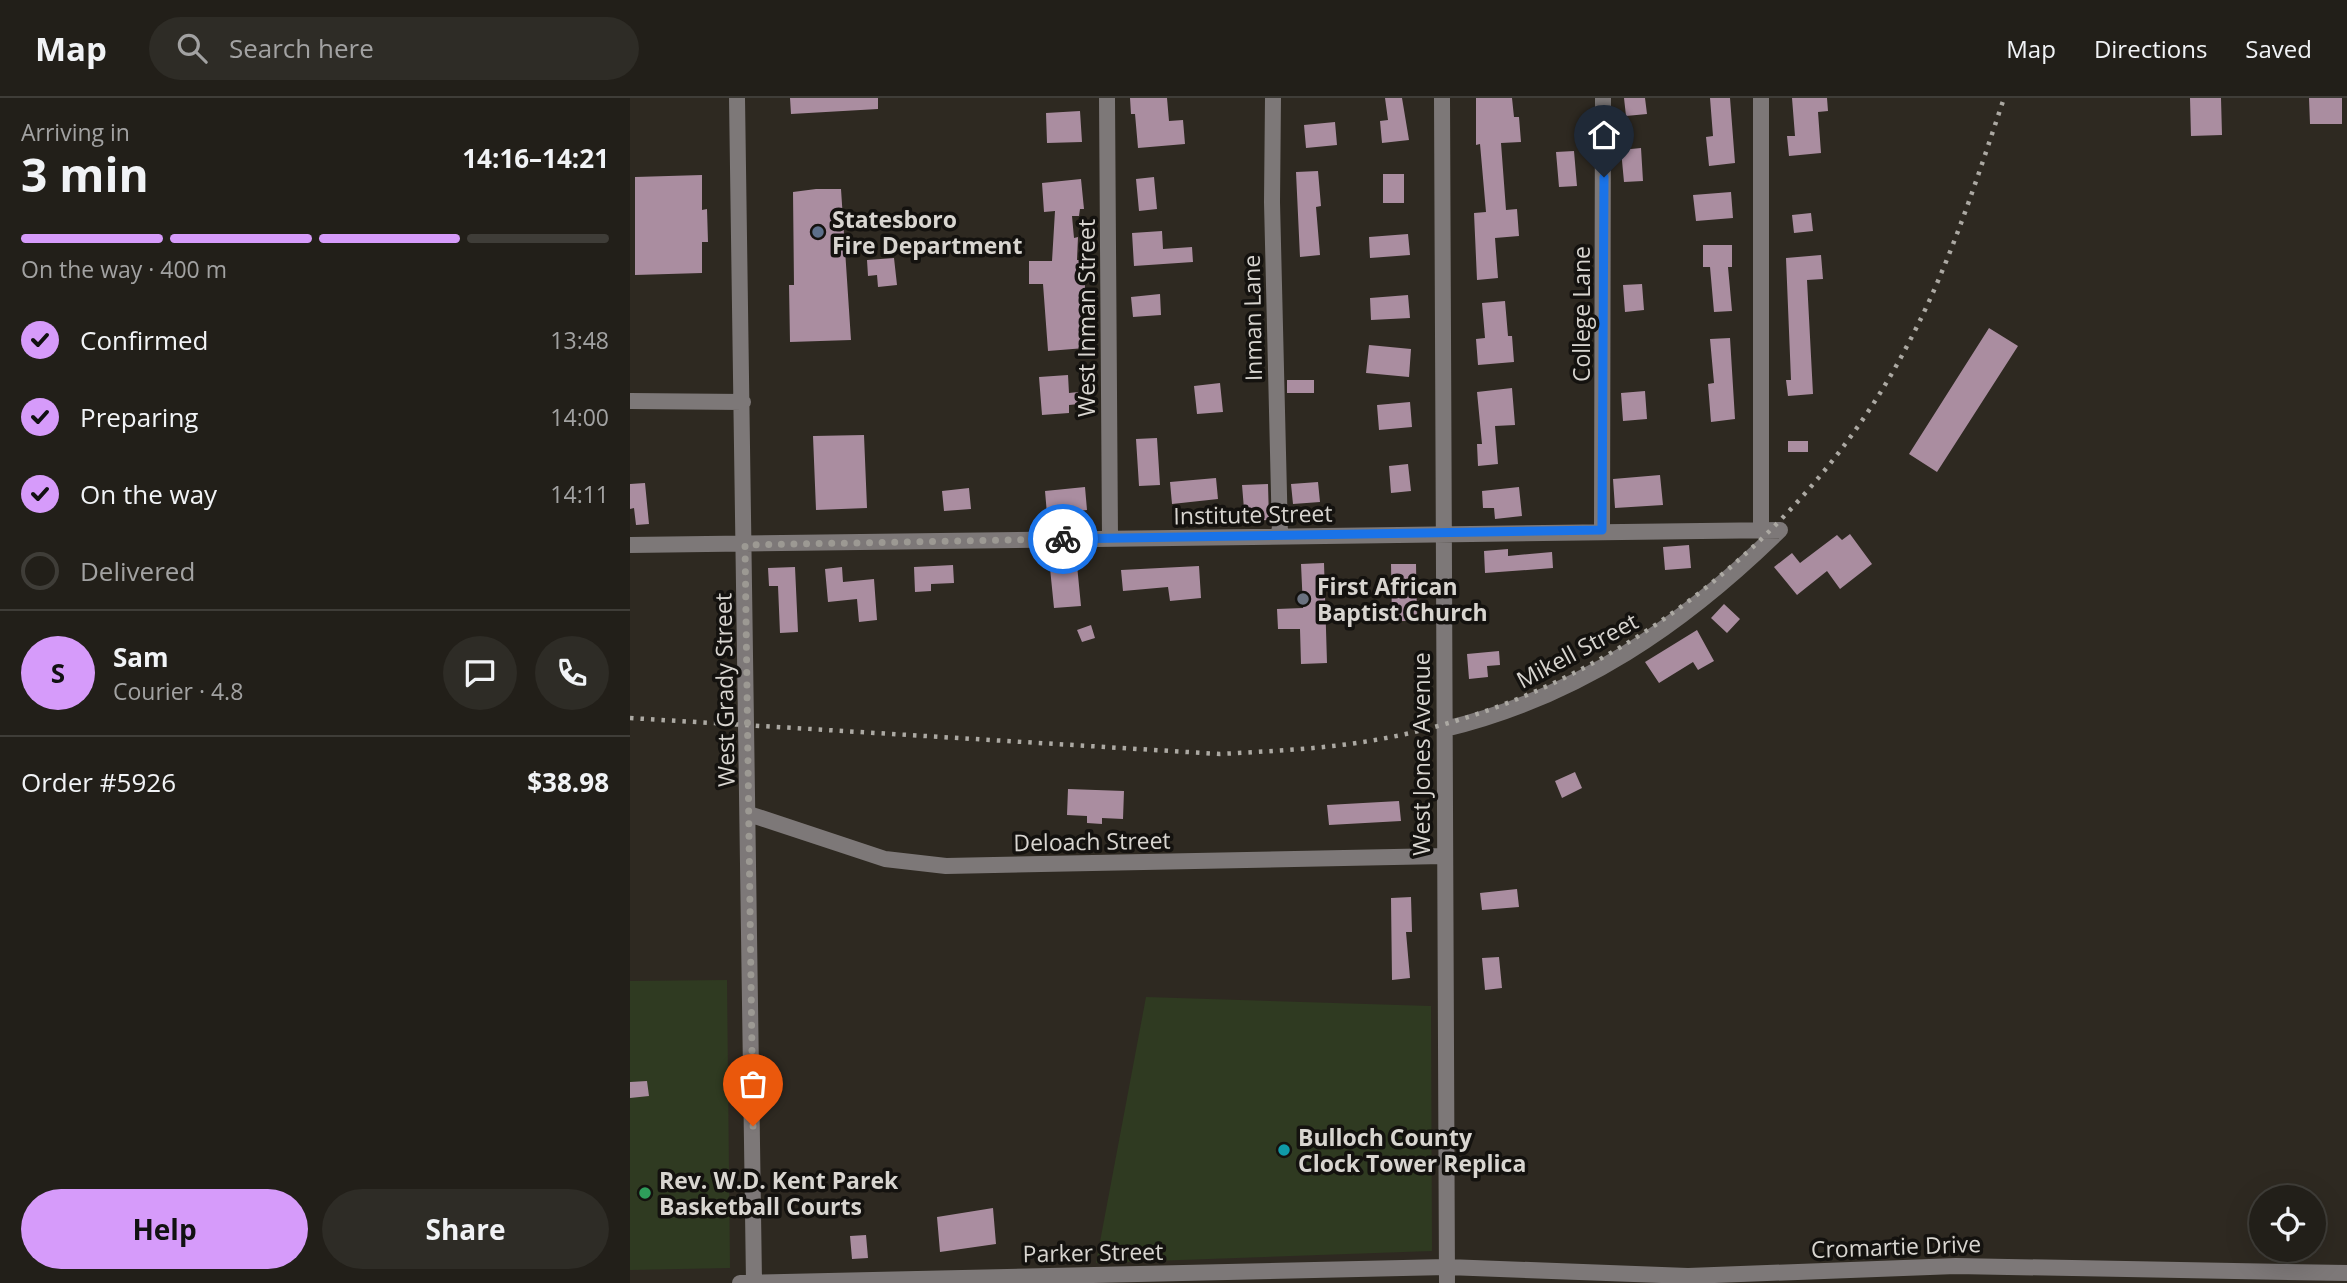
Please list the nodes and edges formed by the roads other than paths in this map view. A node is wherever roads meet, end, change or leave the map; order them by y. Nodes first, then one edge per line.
1 (737, 98) edge
2 (1107, 98) edge
3 (1273, 98) edge
4 (1442, 98) edge
5 (1603, 98) edge
6 (1761, 98) edge
7 (630, 401) edge
8 (743, 402) junction
9 (1602, 530) junction
10 (1761, 530) junction
11 (1780, 530) joint
12 (1442, 534) junction
13 (1280, 536) junction
14 (1110, 538) junction
15 (630, 545) edge
16 (745, 545) junction
17 (1444, 729) junction
18 (749, 814) junction
19 (1443, 856) junction
20 (2347, 1273) edge
21 (1447, 1275) edge
22 (1688, 1279) edge
23 (747, 1282) edge

1 - 8 street, West Grady Street
2 - 14 street, West Inman Street
3 - 13 street, Inman Lane
4 - 12 street, West Jones Avenue
5 - 9 street, College Lane
6 - 10 street
7 - 8 street
8 - 16 street, West Grady Street
9 - 10 street, Institute Street
9 - 12 street, Institute Street
10 - 11 street, Institute Street
11 - 17 street, Mikell Street
12 - 13 street, Institute Street
12 - 17 street, West Jones Avenue
13 - 14 street, Institute Street
14 - 16 street, Institute Street
15 - 16 street, Institute Street
16 - 18 street, West Grady Street
17 - 19 street, West Jones Avenue
18 - 19 street, Deloach Street
18 - 23 street, West Grady Street
19 - 21 street, West Jones Avenue
20 - 22 street, Cromartie Drive
21 - 22 street, Cromartie Drive
21 - 23 street, Parker Street

